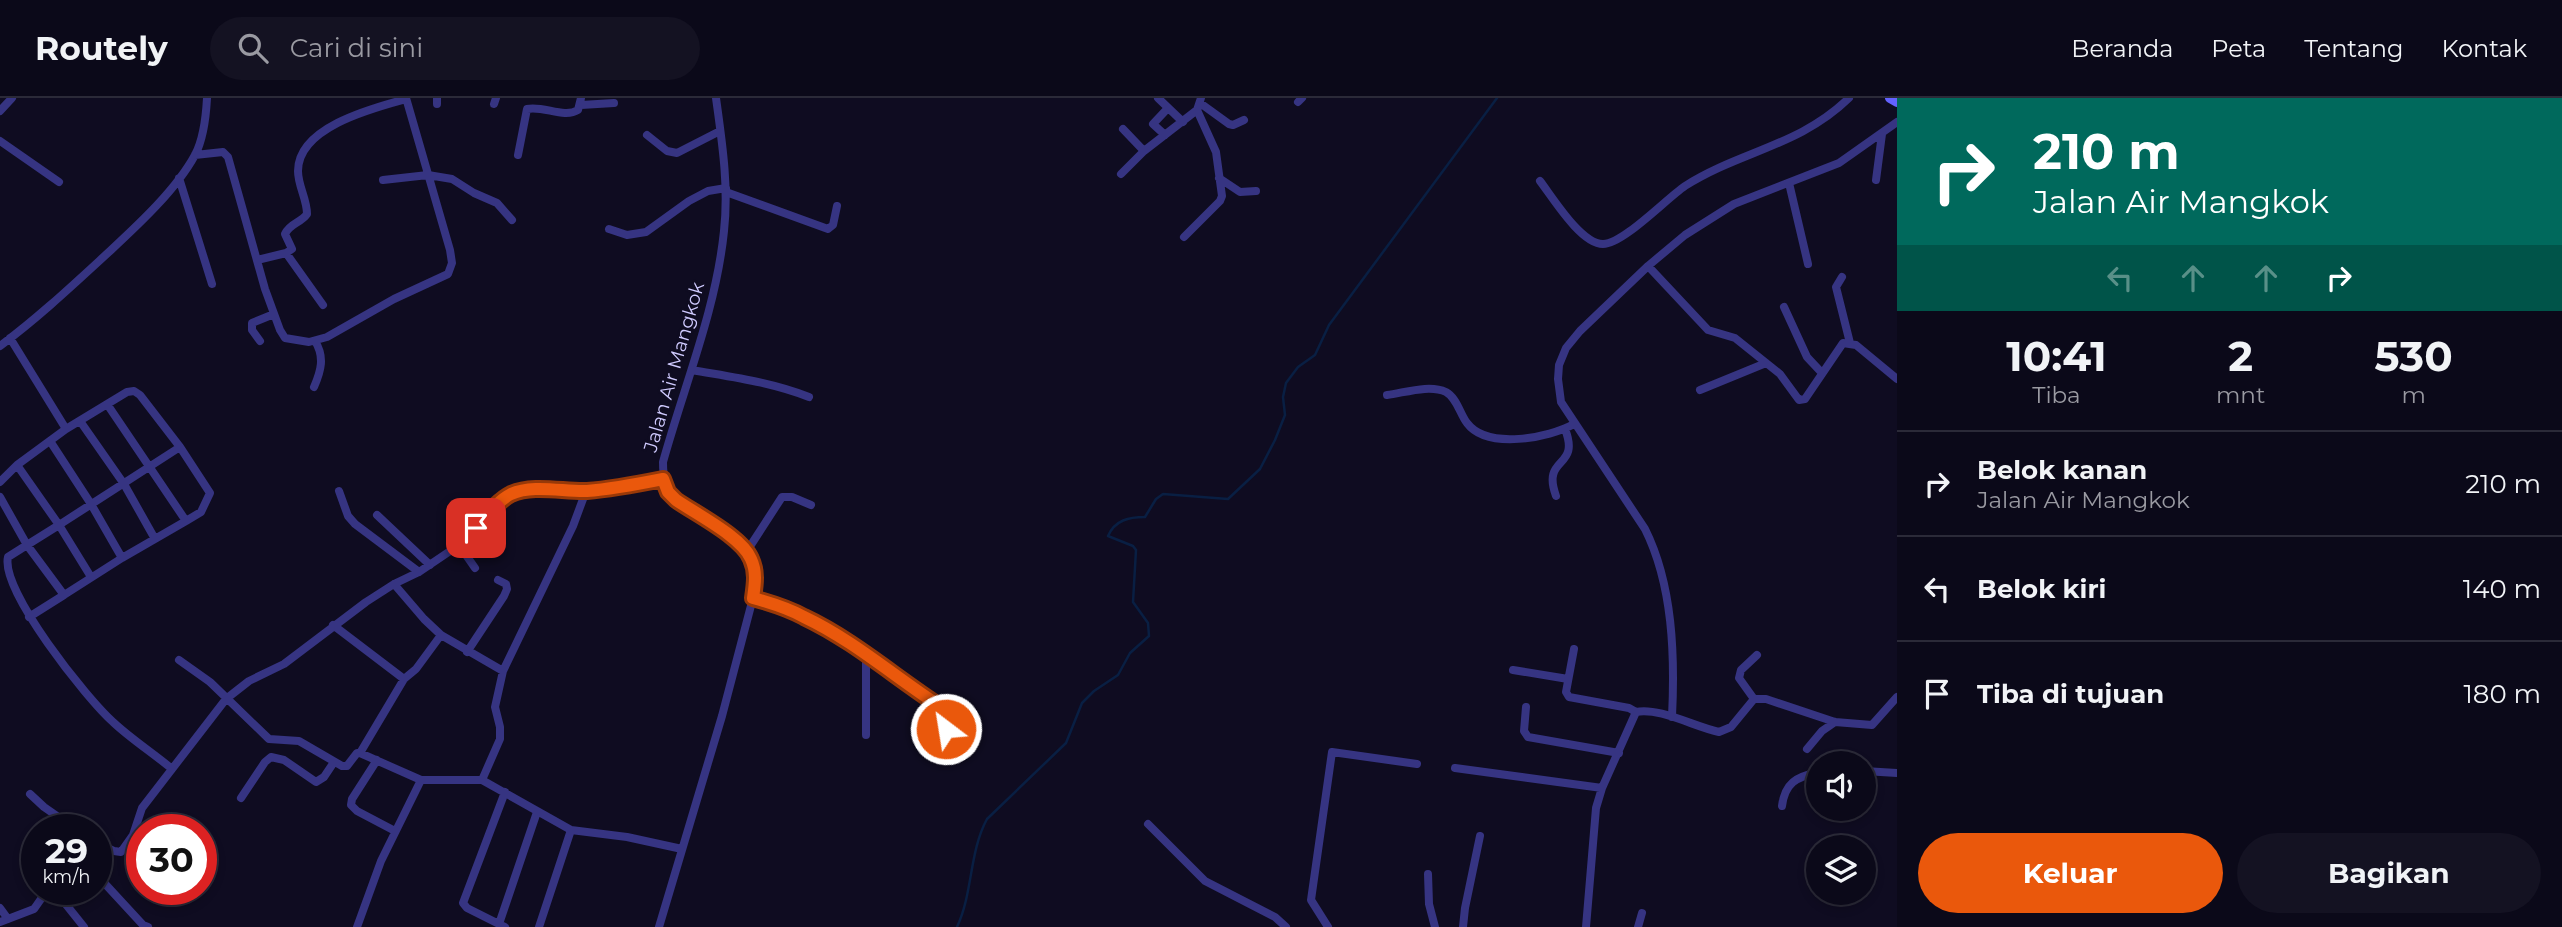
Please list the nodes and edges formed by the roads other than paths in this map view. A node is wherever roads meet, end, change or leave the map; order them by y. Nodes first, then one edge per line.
1 (12, 98) edge
2 (207, 98) edge
3 (406, 98) edge
4 (716, 98) edge
5 (1158, 98) edge
6 (1849, 98) edge
7 (1890, 98) edge
8 (581, 102) edge
9 (1897, 102) edge
10 (614, 103) dead end
11 (1199, 103) edge
12 (1168, 108) junction
13 (0, 111) edge
14 (1244, 120) dead end
15 (1183, 122) junction
16 (1897, 122) edge
17 (1123, 129) dead end
18 (720, 131) junction
19 (1882, 134) junction
20 (647, 135) dead end
21 (1165, 135) junction
22 (0, 141) edge
23 (1144, 151) junction
24 (195, 155) junction
25 (518, 155) dead end
26 (1121, 174) dead end
27 (428, 175) junction
28 (179, 178) junction
29 (1219, 178) junction
30 (383, 180) dead end
31 (1876, 180) dead end
32 (1540, 181) dead end
33 (59, 182) dead end
34 (1789, 183) junction
35 (726, 190) junction
36 (1256, 191) dead end
37 (837, 206) dead end
38 (512, 220) dead end
39 (609, 229) dead end
40 (1184, 237) dead end
41 (286, 253) junction
42 (257, 260) junction
43 (1808, 264) dead end
44 (1648, 266) junction
45 (1842, 277) dead end
46 (212, 284) dead end
47 (323, 304) dead end
48 (1784, 307) dead end
49 (274, 314) junction
50 (10, 338) junction
51 (260, 341) dead end
52 (316, 341) junction
53 (1850, 343) junction
54 (0, 346) edge
55 (1766, 363) junction
56 (692, 370) junction
57 (1822, 373) junction
58 (1897, 380) edge
59 (314, 387) dead end
60 (1700, 390) dead end
61 (1387, 396) dead end
62 (809, 397) dead end
63 (107, 404) junction
64 (80, 421) junction
65 (1574, 424) junction
66 (66, 429) junction
67 (1565, 429) junction
68 (50, 441) junction
69 (180, 447) junction
70 (17, 465) junction
71 (149, 467) junction
72 (663, 479) junction
73 (0, 481) edge
74 (124, 484) junction
75 (339, 491) dead end
76 (586, 491) junction
77 (1556, 496) dead end
78 (0, 497) edge
79 (91, 504) junction
80 (811, 505) dead end
81 (377, 515) dead end
82 (186, 521) junction
83 (59, 524) junction
84 (155, 539) junction
85 (27, 545) junction
86 (459, 545) junction
87 (747, 551) junction
88 (122, 558) junction
89 (430, 565) junction
90 (475, 568) dead end
91 (419, 572) junction
92 (91, 577) junction
93 (498, 580) dead end
94 (394, 584) junction
95 (64, 595) junction
96 (753, 598) junction
97 (29, 617) junction
98 (332, 625) junction
99 (441, 635) junction
100 (1574, 649) dead end
101 (467, 652) junction
102 (1757, 655) dead end
103 (866, 656) junction
104 (179, 660) dead end
105 (1513, 670) dead end
106 (503, 671) junction
107 (404, 679) junction
108 (1568, 679) junction
109 (1897, 697) edge
110 (226, 699) junction
111 (1754, 699) junction
112 (1526, 707) dead end
113 (1636, 712) junction
114 (1672, 717) junction
115 (1835, 722) junction
116 (866, 735) dead end
117 (1807, 749) dead end
118 (966, 751) dead end
119 (359, 752) junction
120 (1619, 753) junction
121 (377, 760) junction
122 (334, 762) junction
123 (1417, 764) dead end
124 (1455, 768) dead end
125 (172, 769) junction
126 (1876, 772) edge
127 (1897, 773) edge
128 (1806, 777) edge
129 (421, 780) junction
130 (482, 780) junction
131 (1602, 788) junction
132 (505, 792) junction
133 (30, 794) dead end
134 (241, 798) dead end
135 (1782, 806) dead end
136 (537, 812) junction
137 (54, 814) edge
138 (1148, 824) dead end
139 (571, 830) junction
140 (395, 831) junction
141 (1480, 836) dead end
142 (682, 849) junction
143 (112, 850) edge
144 (1427, 874) dead end
145 (112, 892) edge
146 (37, 905) edge
147 (66, 905) edge
148 (0, 908) edge
149 (1642, 913) dead end
150 (4, 921) edge
151 (502, 926) edge
152 (84, 927) edge
153 (148, 927) edge
154 (357, 927) edge
155 (539, 927) edge
156 (659, 927) edge
157 (1286, 927) edge
158 (1328, 927) edge
159 (1435, 927) edge
160 (1463, 927) edge
161 (1586, 927) edge
162 (1638, 927) edge

1 - 13 street
2 - 24 street
3 - 27 street
3 - 41 street
4 - 18 street, Jalan Air Mangkok
5 - 12 street
6 - 32 street
7 - 9 main road
8 - 10 street
8 - 25 street
11 - 14 street
11 - 15 street
11 - 29 street
12 - 15 street
12 - 21 street
15 - 21 street
16 - 19 street
17 - 23 street
18 - 20 street
18 - 35 street, Jalan Air Mangkok
19 - 31 street
19 - 34 street
21 - 23 street
22 - 33 street
23 - 26 street
24 - 28 street
24 - 42 street
27 - 30 street
27 - 38 street
27 - 52 street
28 - 46 street
28 - 50 street
29 - 36 street
29 - 40 street
34 - 43 street
34 - 44 street
35 - 37 street
35 - 39 street
35 - 56 street, Jalan Air Mangkok
41 - 42 street
41 - 47 street
42 - 49 street
44 - 55 street
44 - 65 street
45 - 53 street
48 - 57 street
49 - 51 street
49 - 52 street
50 - 54 street
50 - 66 street
52 - 59 street
53 - 57 street
53 - 58 street
55 - 57 street
55 - 60 street
56 - 62 street
56 - 72 street, Jalan Air Mangkok
61 - 67 street
63 - 64 street
63 - 69 street
63 - 71 street
64 - 66 street
64 - 74 street
65 - 67 street
65 - 114 street
66 - 68 street
67 - 77 street
68 - 70 street
68 - 79 street
69 - 71 street
69 - 82 street
70 - 73 street
70 - 83 street
71 - 74 street
71 - 82 street
72 - 76 street
72 - 87 street, Jalan Air Mangkok
74 - 79 street
74 - 84 street
75 - 91 street
76 - 86 street
76 - 106 street
78 - 85 street
79 - 83 street
79 - 88 street
80 - 87 street
81 - 89 street
82 - 84 street
83 - 85 street
83 - 92 street
84 - 88 street
85 - 95 street
85 - 97 street
86 - 89 street
86 - 90 street
87 - 96 street
88 - 92 street
89 - 91 street
91 - 94 street
92 - 95 street
93 - 101 street
94 - 98 street
94 - 99 street
95 - 97 street
96 - 103 street
96 - 142 street
97 - 125 street
98 - 107 street
98 - 110 street
99 - 101 street
99 - 107 street
100 - 108 street
101 - 106 street
102 - 111 street
103 - 116 street
103 - 118 street
104 - 110 street
105 - 108 street
106 - 130 street
107 - 119 street
108 - 113 street
109 - 115 street
110 - 122 street
110 - 125 street
111 - 114 street
111 - 115 street
112 - 120 street
113 - 114 street
113 - 120 street
115 - 117 street
119 - 121 street
119 - 122 street
120 - 131 street
121 - 129 street
121 - 140 street
122 - 134 street
123 - 158 street
124 - 131 street
125 - 143 street
126 - 127 street
128 - 135 street
129 - 130 street
129 - 140 street
130 - 132 street
131 - 161 street
132 - 136 street
132 - 151 street
133 - 137 street
136 - 139 street
136 - 151 street
138 - 157 street
139 - 142 street
139 - 155 street
140 - 154 street
141 - 160 street
142 - 156 street
144 - 159 street
145 - 153 street
146 - 150 street
147 - 152 street
148 - 150 street
149 - 162 street

